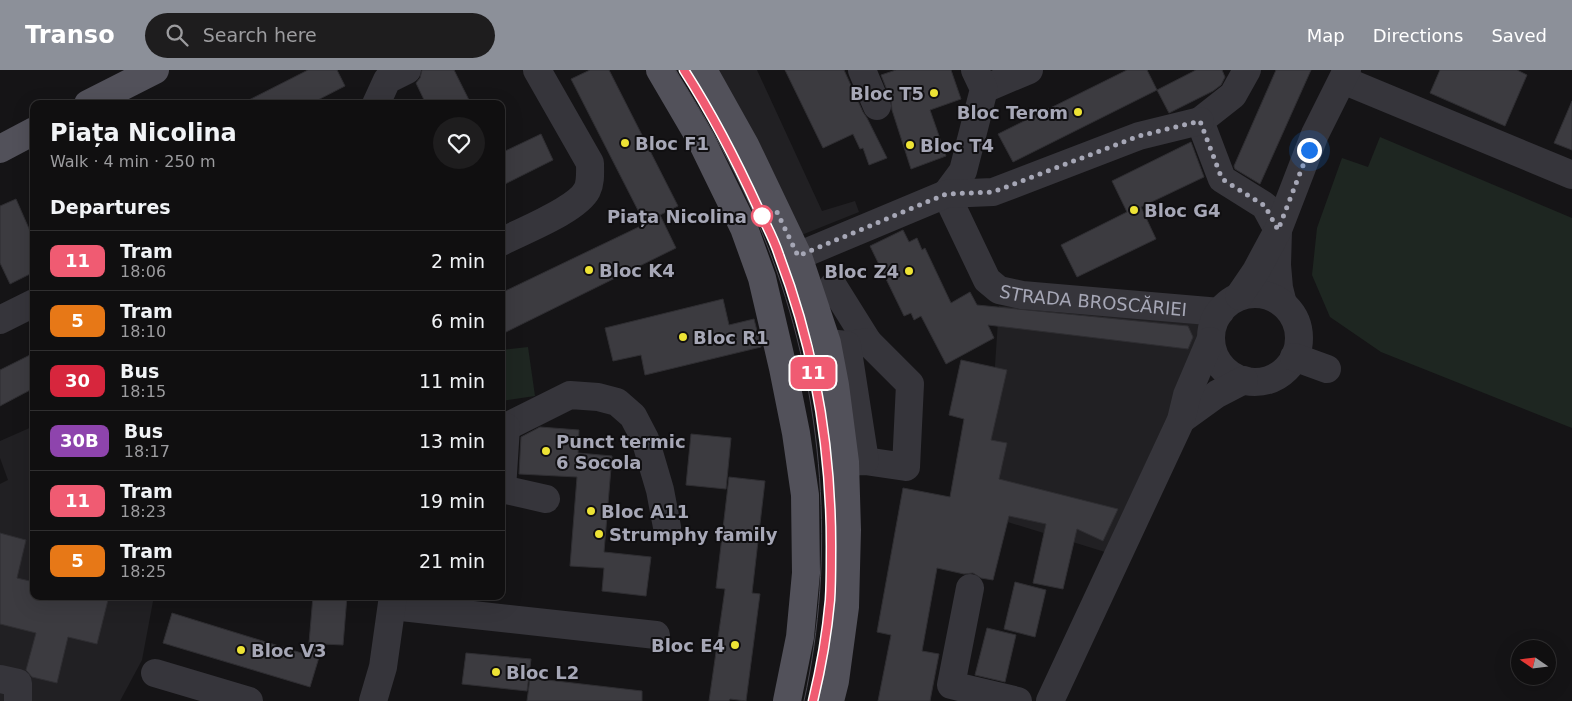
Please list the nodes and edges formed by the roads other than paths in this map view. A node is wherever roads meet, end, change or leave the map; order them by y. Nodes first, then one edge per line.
1 (155, 70) edge
2 (406, 70) edge
3 (660, 70) edge
4 (703, 70) edge
5 (862, 70) edge
6 (1029, 70) edge
7 (1247, 70) edge
8 (544, 72) edge
9 (1345, 75) edge
10 (980, 80) edge
11 (96, 100) edge
12 (378, 100) edge
13 (877, 106) dead end
14 (1200, 121) junction
15 (30, 134) edge
16 (0, 148) edge
17 (1572, 175) edge
18 (946, 194) junction
19 (1278, 230) junction
20 (505, 240) edge
21 (798, 256) junction
22 (833, 286) dead end
23 (1229, 304) junction
24 (1283, 304) junction
25 (30, 305) edge
26 (0, 320) edge
27 (1210, 341) junction
28 (847, 343) junction
29 (1294, 356) junction
30 (1327, 369) dead end
31 (1244, 380) junction
32 (1181, 420) junction
33 (505, 425) edge
34 (855, 462) junction
35 (505, 490) edge
36 (546, 499) dead end
37 (667, 527) dead end
38 (970, 588) dead end
39 (392, 601) edge
40 (656, 635) dead end
41 (155, 673) dead end
42 (0, 679) edge
43 (18, 701) edge
44 (250, 701) edge
45 (373, 701) edge
46 (787, 701) edge
47 (830, 701) edge
48 (1018, 701) edge
49 (1050, 701) edge

1 - 11 main road
2 - 12 street
3 - 46 main road
4 - 21 main road
5 - 13 street
6 - 10 street
7 - 14 street
8 - 20 street
9 - 17 street
9 - 19 street
10 - 18 street
14 - 18 street
14 - 19 street
15 - 16 main road
18 - 21 street
18 - 23 street, STRADA BROSCĂRIEI
19 - 23 street
19 - 24 street
21 - 28 main road
22 - 28 street
23 - 24 street
23 - 27 street
24 - 29 street
25 - 26 street
27 - 31 street
27 - 32 street
28 - 34 main road
28 - 34 street
29 - 30 street
29 - 31 street
31 - 32 street
32 - 49 street
33 - 37 street
34 - 47 main road
35 - 36 street
38 - 48 street
39 - 40 street
39 - 45 street
41 - 44 street
42 - 43 street

